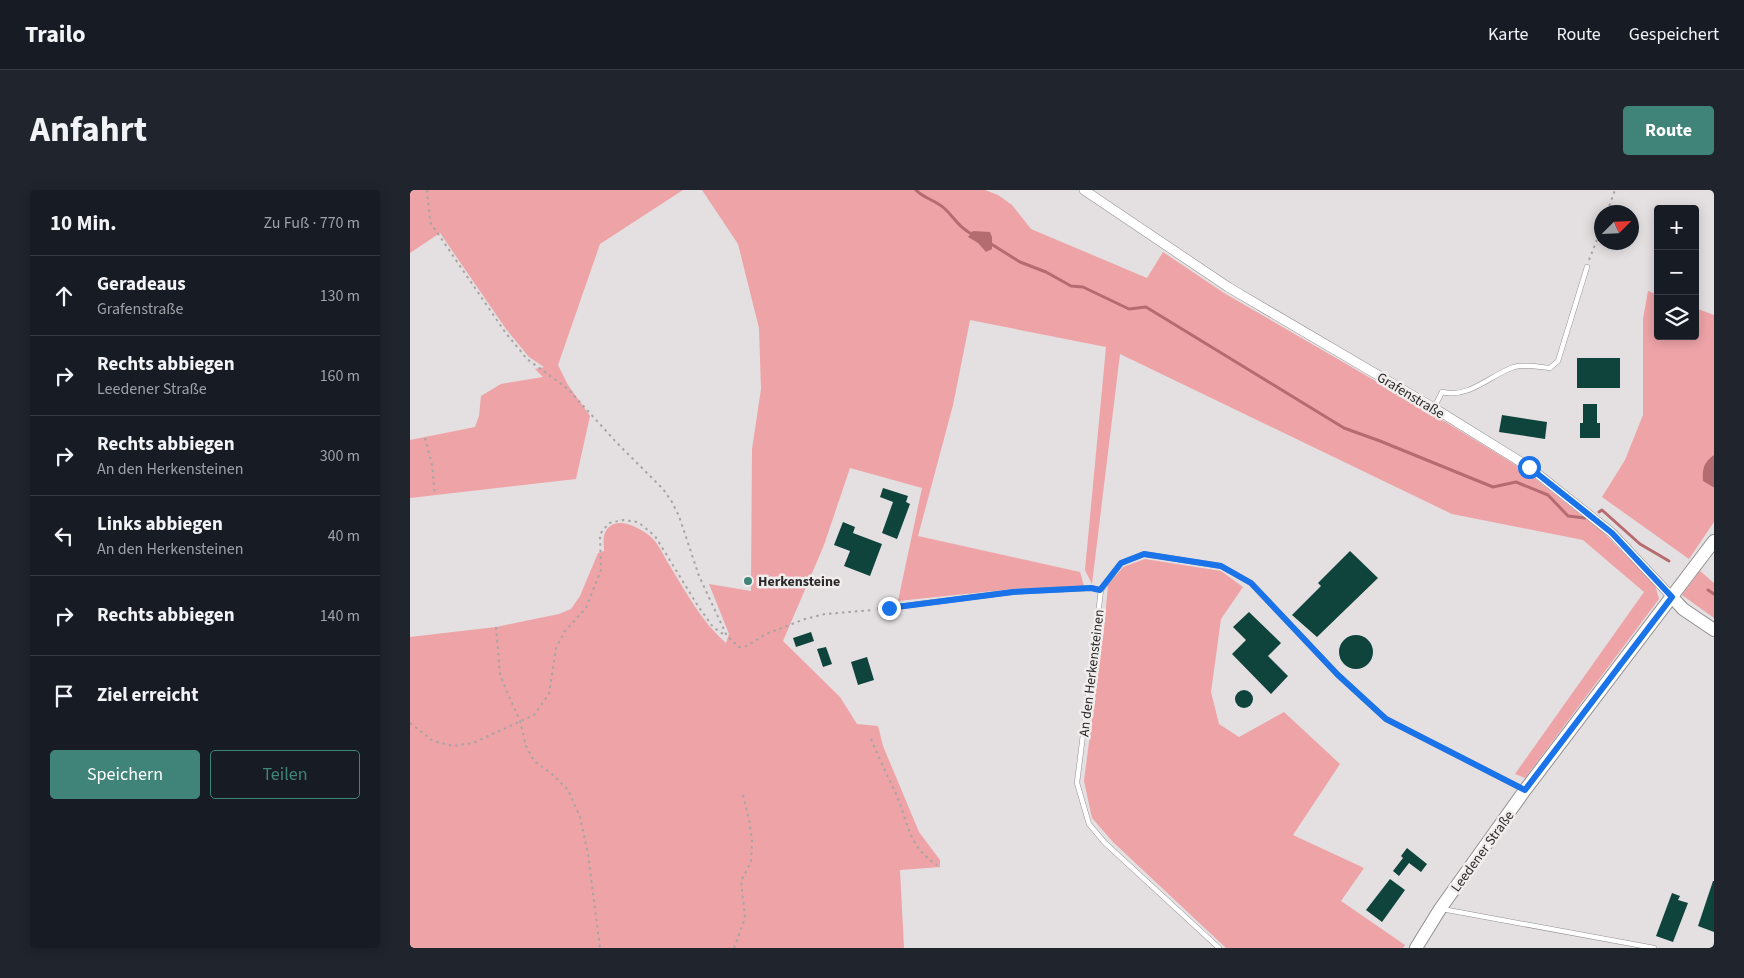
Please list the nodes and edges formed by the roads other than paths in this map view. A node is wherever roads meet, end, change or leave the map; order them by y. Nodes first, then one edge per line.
1 (1084, 190) edge
2 (1586, 267) road end
3 (1434, 408) junction
4 (1714, 541) edge
5 (1100, 590) junction
6 (1672, 597) junction
7 (880, 609) road end
8 (1714, 630) edge
9 (1525, 790) junction
10 (1440, 908) junction
11 (1219, 948) edge
12 (1416, 948) edge
13 (1654, 948) edge

1 - 3 street, Grafenstraße
2 - 3 lane
3 - 6 street, Grafenstraße
4 - 6 street, Leedener Straße
5 - 7 lane
5 - 9 lane, An den Herkensteinen
5 - 11 lane, An den Herkensteinen
6 - 8 street, Grafenstraße
6 - 9 street, Leedener Straße
9 - 10 street, Leedener Straße
10 - 12 street, Leedener Straße
10 - 13 lane

